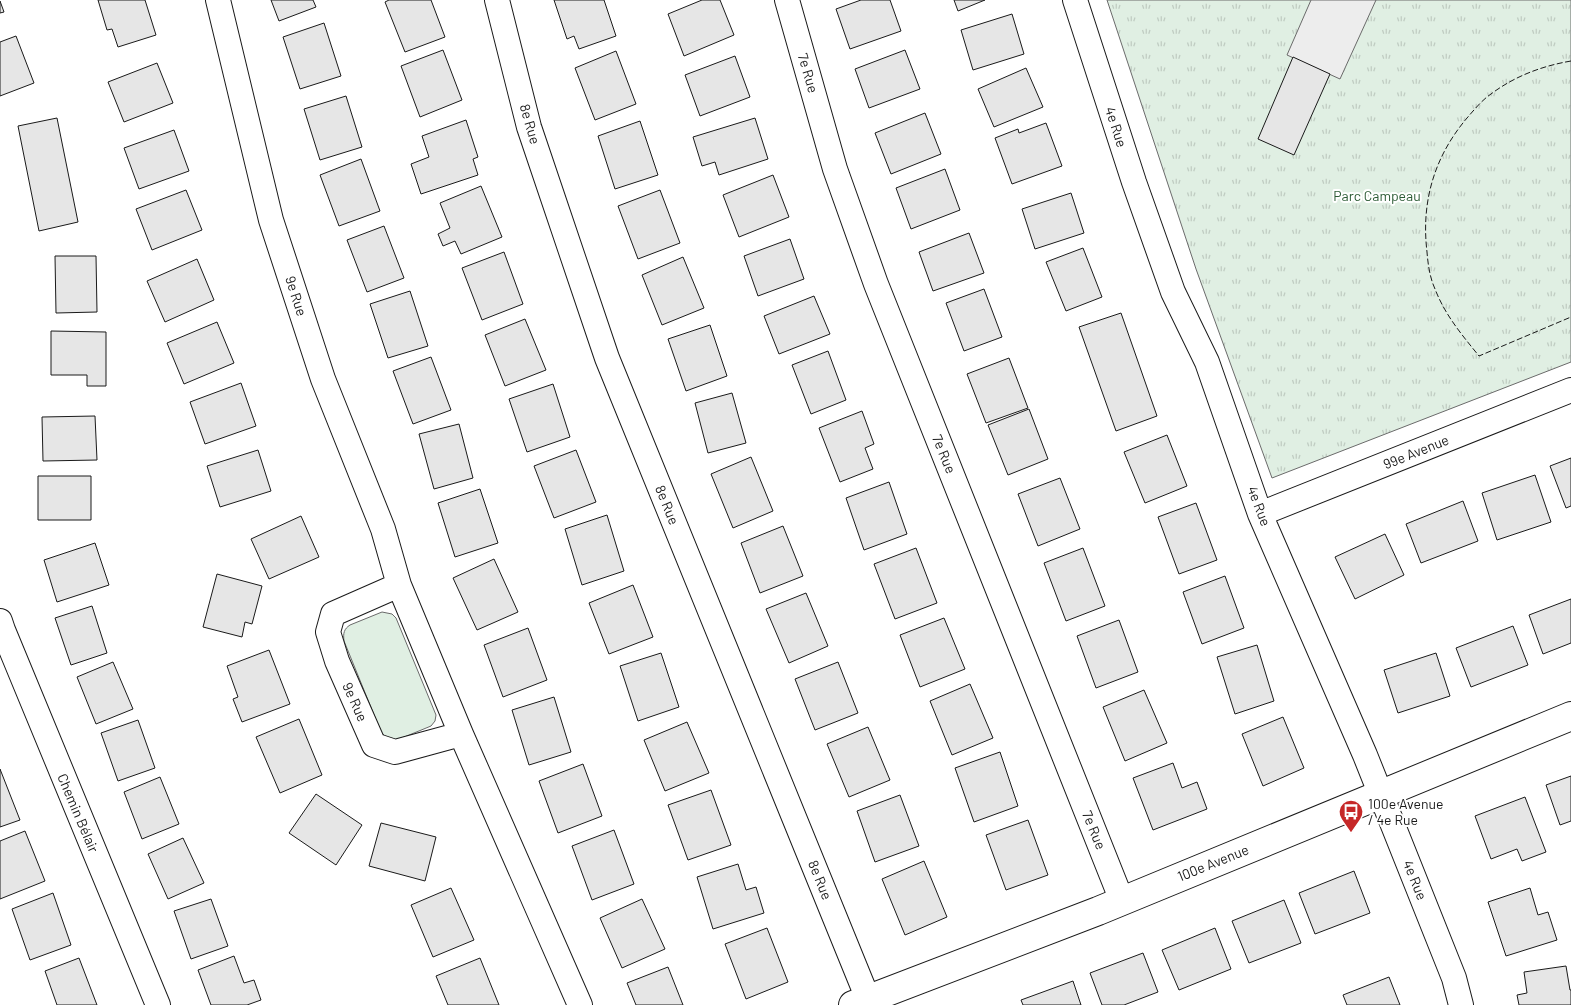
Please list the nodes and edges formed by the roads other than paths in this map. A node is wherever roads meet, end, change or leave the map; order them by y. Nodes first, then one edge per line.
1 (218, 0) edge
2 (497, 0) edge
3 (787, 0) edge
4 (1075, 0) edge
5 (1571, 390) edge
6 (1260, 514) junction
7 (399, 585) junction
8 (1, 627) edge
9 (1571, 716) edge
10 (461, 734) junction
11 (1381, 794) junction
12 (1122, 901) junction
13 (861, 1002) edge
14 (158, 1005) edge
15 (580, 1005) edge
16 (1461, 1005) edge

1 - 7 street, 9e Rue
2 - 13 street, 8e Rue
3 - 12 street, 7e Rue
4 - 6 street, 4e Rue
5 - 6 street, 99e Avenue
6 - 11 street, 4e Rue
7 - 10 street, 9e Rue
7 - 10 street, 9e Rue
8 - 14 street, Chemin Bélair
9 - 11 street, 100e Avenue
10 - 15 street, 9e Rue
11 - 12 street, 100e Avenue
11 - 16 street, 4e Rue
12 - 13 street, 100e Avenue

